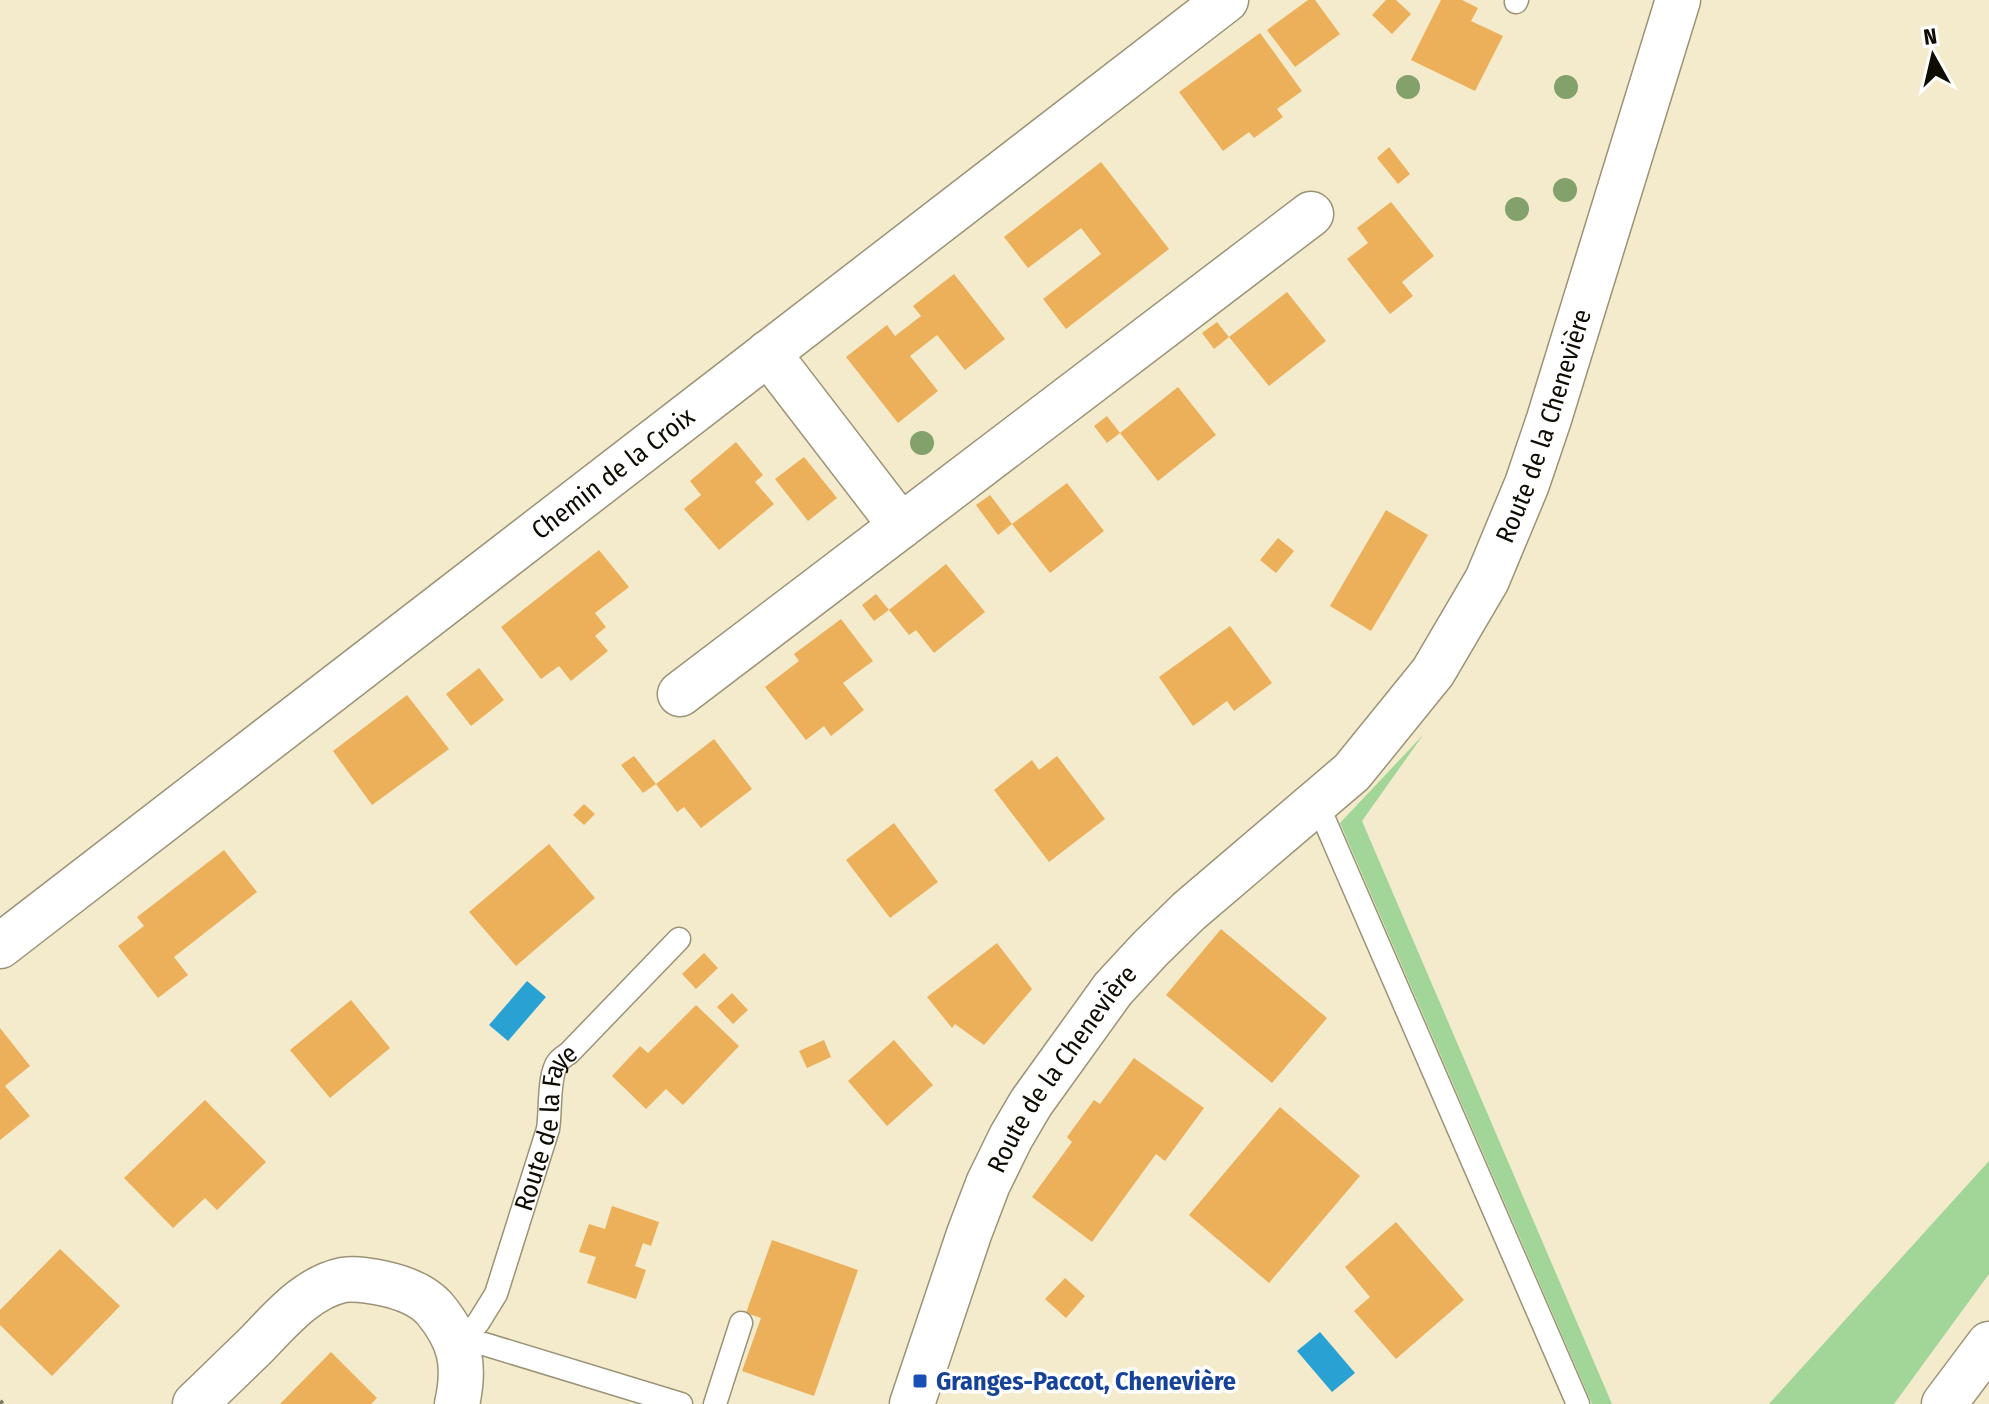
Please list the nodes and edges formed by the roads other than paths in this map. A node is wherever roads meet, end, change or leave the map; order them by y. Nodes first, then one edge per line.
1 (1226, 0) edge
2 (1678, 0) edge
3 (1311, 214) dead end
4 (768, 353) junction
5 (901, 526) junction
6 (680, 694) dead end
7 (1317, 803) junction
8 (679, 939) dead end
9 (0, 946) edge
10 (741, 1323) dead end
11 (458, 1344) junction
12 (1989, 1344) edge
13 (195, 1404) edge
14 (457, 1404) edge
15 (681, 1404) edge
16 (715, 1404) edge
17 (912, 1404) edge
18 (1578, 1404) edge
19 (1944, 1404) edge

1 - 4 main road, Chemin de la Croix
2 - 7 main road, Route de la Chenevière
3 - 5 main road
4 - 5 main road
4 - 9 main road, Chemin de la Croix
5 - 6 main road
7 - 17 main road, Route de la Chenevière
7 - 18 lane
8 - 11 lane, Route de la Faye
10 - 16 lane
11 - 13 main road
11 - 14 main road
11 - 15 lane
12 - 19 main road

